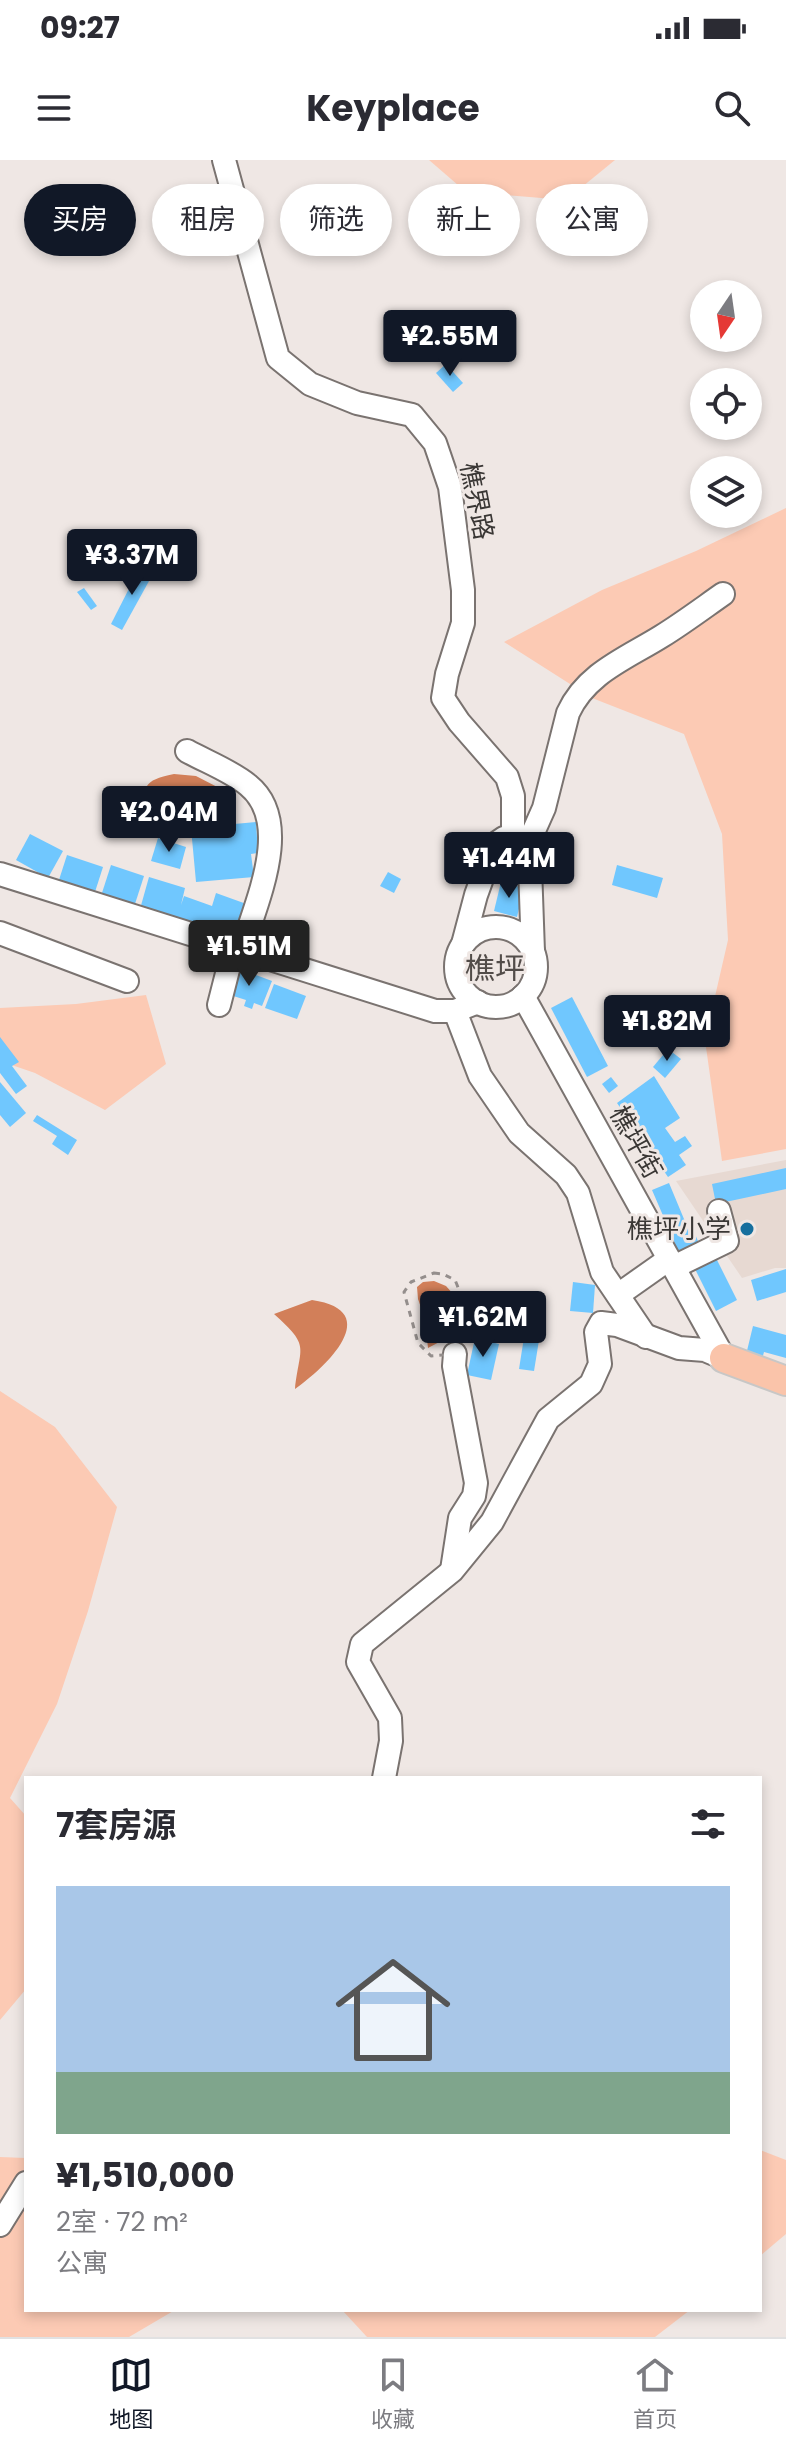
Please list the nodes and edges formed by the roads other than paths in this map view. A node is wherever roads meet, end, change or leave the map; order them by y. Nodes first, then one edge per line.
1 (224, 160) edge
2 (723, 594) dead end
3 (187, 751) dead end
4 (519, 845) junction
5 (0, 874) edge
6 (0, 933) edge
7 (463, 944) junction
8 (238, 948) junction
9 (533, 952) junction
10 (127, 981) dead end
11 (523, 996) junction
12 (478, 1002) junction
13 (219, 1005) dead end
14 (455, 1011) junction
15 (719, 1211) dead end
16 (672, 1263) junction
17 (618, 1295) junction
18 (646, 1337) junction
19 (455, 1354) road end
20 (724, 1358) junction
21 (786, 1381) edge
22 (452, 1571) junction
23 (384, 1776) edge
24 (24, 2186) edge
25 (0, 2225) edge

1 - 4 street, 樵界路
2 - 4 street
3 - 8 street
4 - 7 street
4 - 9 street
5 - 8 street
6 - 10 street
7 - 9 street
7 - 12 street
8 - 13 street
8 - 14 street
9 - 11 street
11 - 12 street
11 - 16 street, 樵坪街
12 - 14 street
14 - 17 street
15 - 16 street
16 - 17 street
16 - 20 street, 樵坪街
17 - 18 street
18 - 20 street
18 - 22 street
19 - 22 street
20 - 21 main road
22 - 23 street
24 - 25 street

